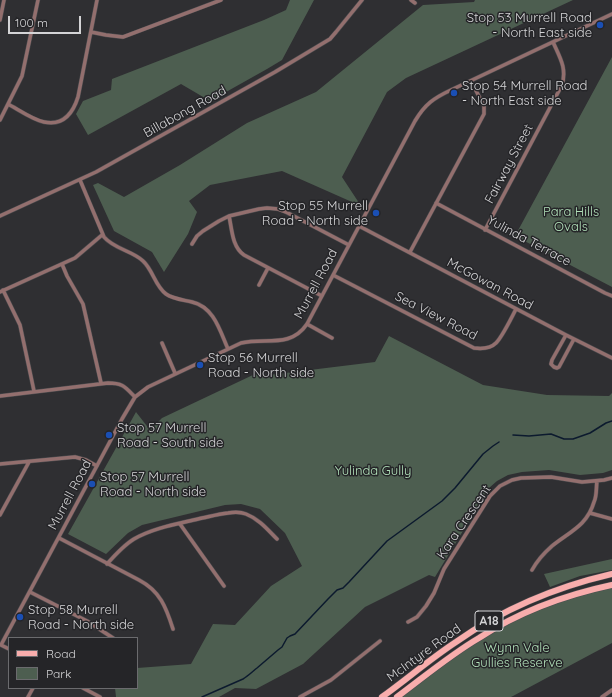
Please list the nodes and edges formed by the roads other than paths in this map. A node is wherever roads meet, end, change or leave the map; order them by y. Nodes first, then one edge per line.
1 (4, 0) edge
2 (38, 0) edge
3 (98, 0) edge
4 (221, 0) edge
5 (362, 0) edge
6 (411, 0) edge
7 (415, 3) dead end
8 (612, 14) edge
9 (0, 20) edge
10 (90, 32) junction
11 (554, 42) junction
12 (471, 80) junction
13 (8, 104) junction
14 (0, 120) edge
15 (80, 180) junction
16 (436, 203) junction
17 (0, 216) edge
18 (229, 216) junction
19 (359, 226) junction
20 (486, 230) junction
21 (102, 235) junction
22 (192, 244) dead end
23 (348, 245) junction
24 (410, 252) junction
25 (62, 264) junction
26 (268, 268) junction
27 (333, 275) junction
28 (259, 285) dead end
29 (1, 291) edge
30 (322, 296) junction
31 (612, 296) edge
32 (516, 309) junction
33 (306, 324) junction
34 (566, 335) junction
35 (332, 338) dead end
36 (574, 339) junction
37 (162, 343) dead end
38 (228, 349) junction
39 (612, 358) edge
40 (175, 373) junction
41 (101, 383) junction
42 (34, 391) junction
43 (0, 396) edge
44 (134, 397) junction
45 (29, 462) junction
46 (0, 464) edge
47 (97, 466) junction
48 (612, 478) edge
49 (597, 481) junction
50 (590, 512) junction
51 (0, 515) edge
52 (612, 518) edge
53 (180, 524) junction
54 (59, 538) junction
55 (277, 539) dead end
56 (107, 564) junction
57 (532, 570) dead end
58 (612, 574) edge
59 (612, 585) edge
60 (224, 586) dead end
61 (30, 592) junction
62 (408, 622) dead end
63 (173, 629) dead end
64 (111, 637) edge
65 (380, 641) dead end
66 (1, 645) edge
67 (85, 689) edge
68 (612, 690) edge
69 (100, 697) edge
70 (300, 697) edge
71 (382, 697) edge
72 (397, 697) edge
73 (602, 697) edge

1 - 9 street
2 - 13 street
3 - 10 street
4 - 10 street
5 - 15 street, Billabong Road
6 - 7 street
8 - 11 street, Murrell Road
10 - 13 street
11 - 12 street, Murrell Road
11 - 20 street, Fairway Street
12 - 16 street
12 - 19 street, Murrell Road
13 - 14 street
15 - 17 street, Billabong Road
15 - 21 street
16 - 20 street, Yulinda Terrace
16 - 24 street
18 - 22 street
18 - 23 street
18 - 26 street
19 - 23 street, Murrell Road
19 - 24 street, McGowan Road
20 - 31 street, Yulinda Terrace
21 - 25 street
21 - 38 street
23 - 27 street, Murrell Road
24 - 32 street, McGowan Road
25 - 29 street
25 - 41 street
26 - 28 street
26 - 30 street
27 - 30 street, Murrell Road
27 - 32 street, Sea View Road
29 - 42 street
30 - 33 street, Murrell Road
32 - 34 street, McGowan Road
33 - 35 street
33 - 38 street, Murrell Road
34 - 36 street, McGowan Road
34 - 36 street
36 - 39 street, McGowan Road
37 - 40 street
38 - 40 street, Murrell Road
40 - 44 street, Murrell Road
41 - 42 street
41 - 44 street
42 - 43 street
44 - 47 street, Murrell Road
45 - 46 street
45 - 47 street
45 - 51 street
47 - 54 street, Murrell Road
48 - 49 street, Kara Crescent
49 - 50 street
49 - 62 street, Kara Crescent
50 - 52 street
50 - 57 street
53 - 55 street
53 - 56 street
53 - 60 street
54 - 56 street
54 - 61 street, Murrell Road
56 - 63 street
58 - 71 main road, McIntyre Road / A18
59 - 72 main road, McIntyre Road / A18
61 - 64 street
61 - 66 street, Murrell Road
65 - 70 street
67 - 69 street
68 - 73 street

